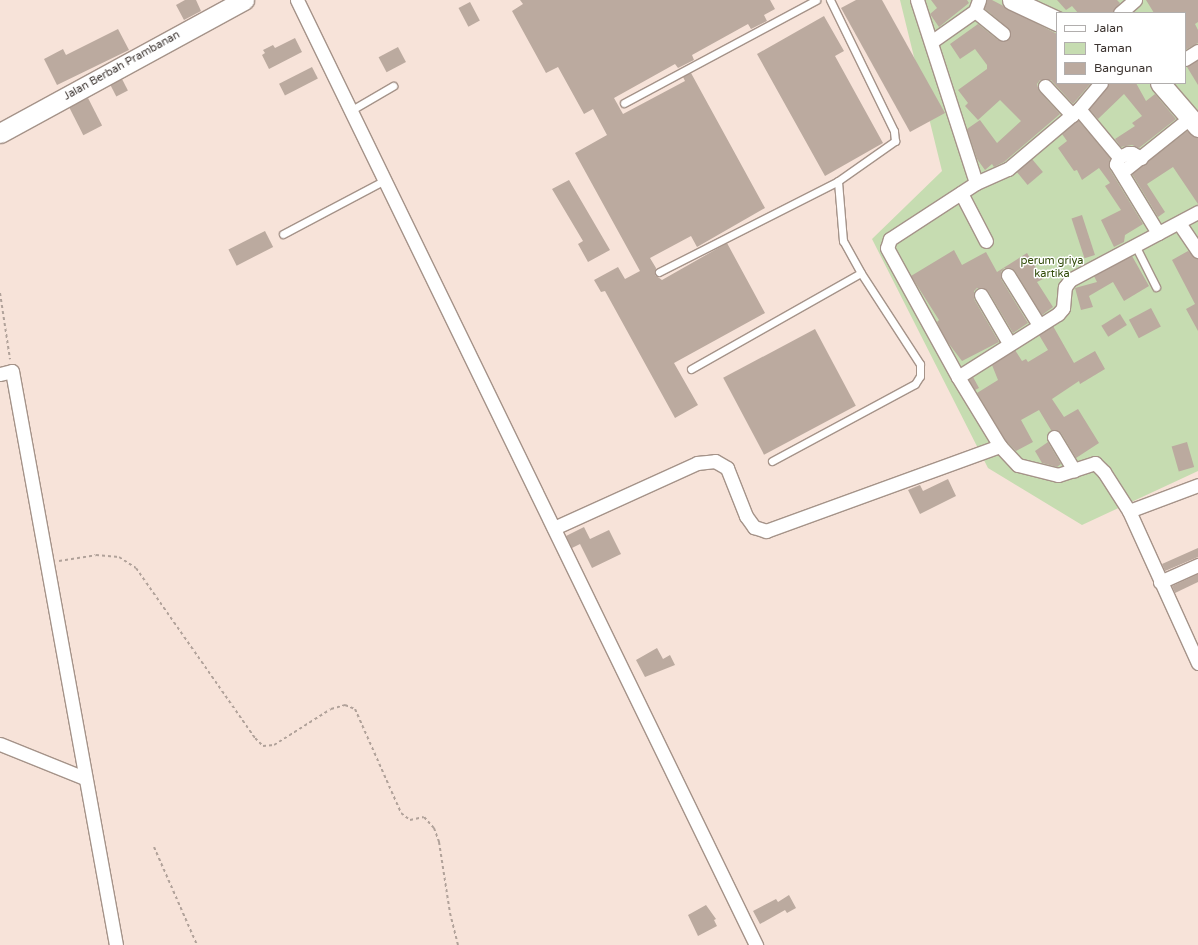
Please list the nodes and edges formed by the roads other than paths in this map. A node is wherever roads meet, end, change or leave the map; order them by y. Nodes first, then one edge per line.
1 (244, 0) edge
2 (297, 0) edge
3 (816, 0) edge
4 (830, 0) edge
5 (917, 0) edge
6 (1012, 0) edge
7 (1135, 0) edge
8 (977, 6) edge
9 (1121, 12) edge
10 (1056, 21) edge
11 (1003, 34) dead end
12 (931, 42) junction
13 (1198, 51) edge
14 (1186, 58) edge
15 (1100, 84) edge
16 (1161, 84) edge
17 (393, 86) dead end
18 (1044, 86) dead end
19 (624, 103) dead end
20 (350, 111) junction
21 (1075, 112) junction
22 (1194, 122) edge
23 (0, 133) edge
24 (1119, 157) junction
25 (1141, 158) junction
26 (1122, 172) junction
27 (838, 181) junction
28 (383, 182) junction
29 (976, 183) junction
30 (961, 194) junction
31 (1198, 212) edge
32 (1179, 223) junction
33 (1158, 233) junction
34 (283, 234) dead end
35 (986, 241) dead end
36 (1135, 245) junction
37 (1198, 251) edge
38 (659, 272) dead end
39 (860, 273) junction
40 (1008, 276) dead end
41 (1156, 287) dead end
42 (981, 295) dead end
43 (1039, 325) junction
44 (1010, 343) junction
45 (692, 370) dead end
46 (6, 373) edge
47 (958, 377) junction
48 (1054, 437) dead end
49 (1000, 446) junction
50 (772, 461) dead end
51 (1074, 470) junction
52 (1198, 485) edge
53 (1129, 511) junction
54 (554, 528) junction
55 (1198, 565) edge
56 (1160, 582) junction
57 (1198, 663) edge
58 (0, 744) edge
59 (84, 778) junction
60 (116, 945) edge
61 (756, 945) edge

1 - 23 street, Jalan Berbah Prambanan
2 - 20 street
3 - 19 lane
4 - 27 lane
5 - 12 street
6 - 10 street
7 - 9 street
8 - 11 street
8 - 12 street
12 - 29 street
13 - 14 street
15 - 21 street
16 - 22 street
17 - 20 lane
18 - 21 street
20 - 28 street
21 - 24 street
21 - 29 street
22 - 25 street
24 - 25 street
24 - 26 street
25 - 26 street
26 - 33 street
27 - 38 lane
27 - 39 lane
28 - 34 lane
28 - 54 street
29 - 30 street
30 - 35 street
30 - 47 street
31 - 32 street
32 - 33 street
32 - 37 street
33 - 36 street
36 - 41 lane
36 - 43 street
39 - 45 lane
39 - 50 lane
40 - 43 street
42 - 44 street
43 - 44 street
44 - 47 street
46 - 59 street
47 - 49 street
48 - 51 street
49 - 51 street
49 - 54 street
51 - 53 street
52 - 53 street
53 - 56 street
54 - 61 street
55 - 56 street
56 - 57 street
58 - 59 street
59 - 60 street

